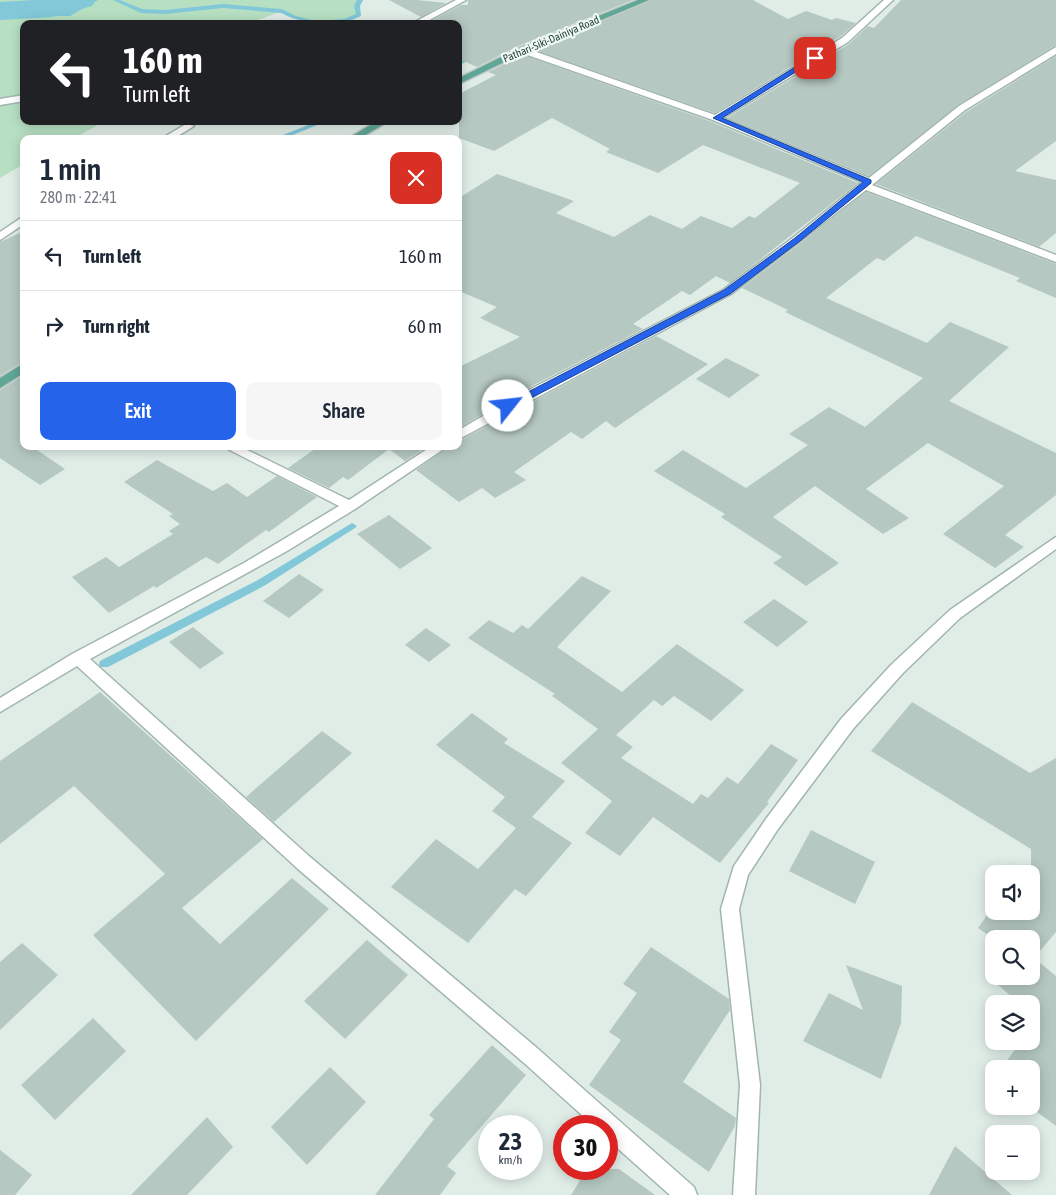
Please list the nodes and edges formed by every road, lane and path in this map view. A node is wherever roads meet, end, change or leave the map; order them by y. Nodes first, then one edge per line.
1 (462, 0) edge
2 (645, 0) edge
3 (889, 0) edge
4 (423, 20) edge
5 (522, 50) junction
6 (1056, 50) edge
7 (462, 80) edge
8 (20, 99) edge
9 (0, 102) edge
10 (716, 118) junction
11 (377, 125) edge
12 (189, 126) dead end
13 (173, 135) edge
14 (359, 135) edge
15 (865, 183) junction
16 (20, 222) edge
17 (0, 237) edge
18 (1056, 247) edge
19 (1051, 256) edge
20 (20, 370) edge
21 (0, 384) edge
22 (462, 433) edge
23 (236, 450) edge
24 (436, 450) edge
25 (350, 506) junction
26 (1056, 542) edge
27 (78, 658) junction
28 (0, 706) edge
29 (686, 1195) edge
30 (744, 1195) edge

1 - 4 street
2 - 5 main road, Pathari-Siki-Dainiya Road
3 - 10 street
5 - 7 main road, Pathari-Siki-Dainiya Road
5 - 10 street
6 - 15 street
8 - 9 street
10 - 15 street
11 - 14 main road
12 - 13 street
15 - 19 street
15 - 22 street
16 - 17 street
18 - 19 street
20 - 21 main road
23 - 25 street
24 - 25 street
25 - 27 street
26 - 30 street
27 - 28 street
27 - 29 street

